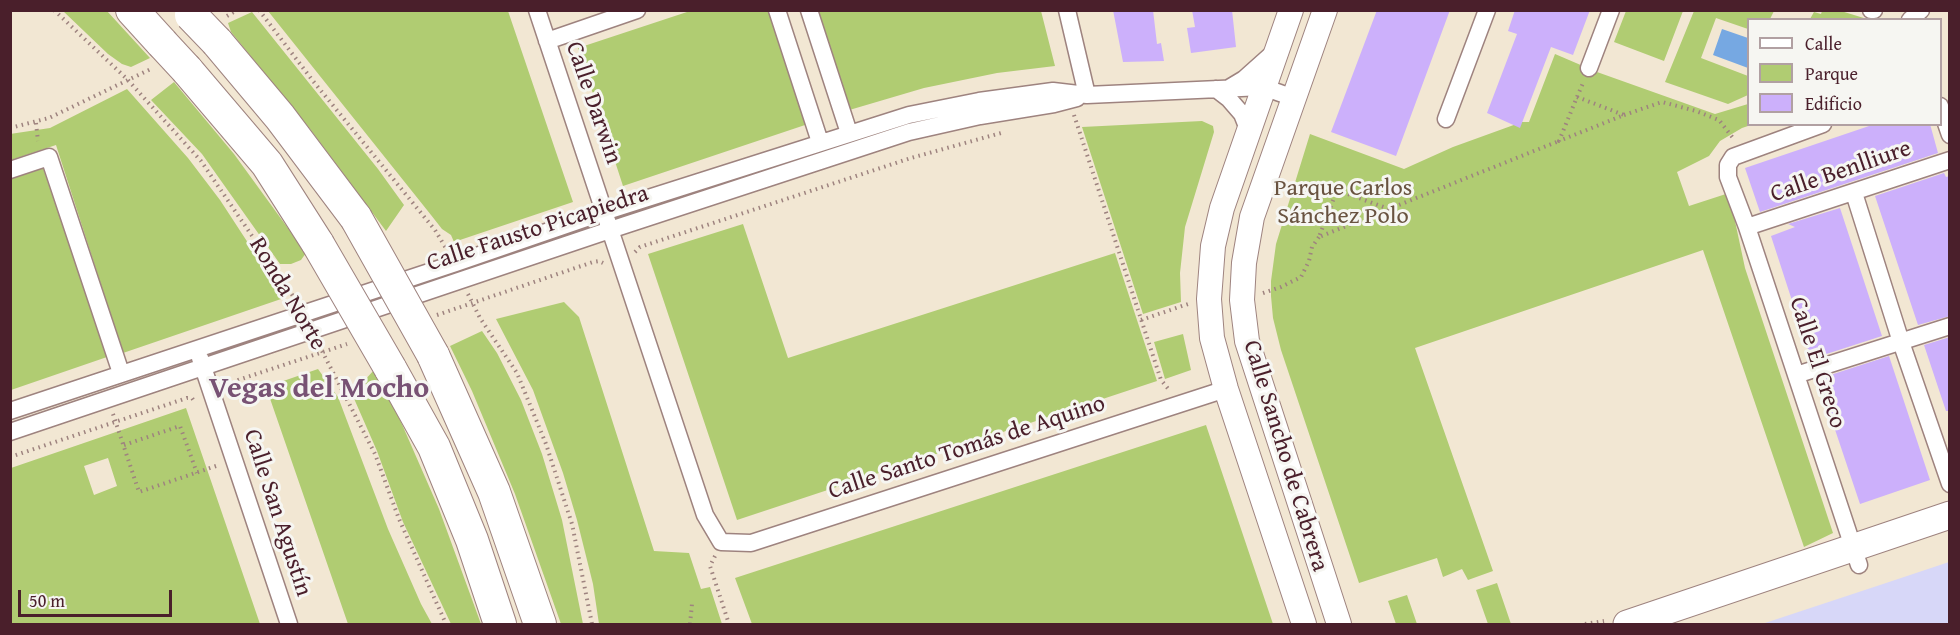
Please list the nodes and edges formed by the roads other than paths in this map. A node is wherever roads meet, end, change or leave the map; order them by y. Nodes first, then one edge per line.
1 (132, 10) edge
2 (537, 10) edge
3 (638, 10) edge
4 (777, 10) edge
5 (808, 10) edge
6 (1067, 10) edge
7 (1291, 10) edge
8 (1325, 10) edge
9 (1486, 10) edge
10 (1611, 10) edge
11 (190, 13) edge
12 (547, 41) junction
13 (1277, 49) junction
14 (1588, 68) road end
15 (1263, 87) junction
16 (1222, 89) junction
17 (1087, 95) junction
18 (1294, 98) junction
19 (1942, 109) edge
20 (1446, 119) dead end
21 (1818, 126) edge
22 (1248, 129) junction
23 (849, 134) junction
24 (1950, 135) edge
25 (820, 142) junction
26 (1950, 160) edge
27 (10, 170) edge
28 (1854, 193) junction
29 (604, 212) junction
30 (1747, 227) junction
31 (610, 230) junction
32 (1950, 326) edge
33 (1901, 342) junction
34 (196, 349) junction
35 (203, 367) junction
36 (122, 373) junction
37 (1796, 375) junction
38 (1226, 389) junction
39 (10, 411) edge
40 (10, 432) edge
41 (1950, 484) edge
42 (1950, 515) edge
43 (1950, 534) edge
44 (1856, 556) junction
45 (289, 624) edge
46 (500, 624) edge
47 (540, 624) edge
48 (1304, 624) edge
49 (1339, 624) edge
50 (1627, 624) edge
51 (1680, 624) edge

1 - 46 highway, bridge
2 - 12 street, Calle Darwin
3 - 12 street
4 - 25 street
5 - 23 street
6 - 17 street
7 - 13 main road, Calle Sancho de Cabrera
8 - 18 main road, Calle Sancho de Cabrera
9 - 20 street
10 - 14 street
11 - 47 highway, bridge
12 - 29 street, Calle Darwin
13 - 15 main road, Calle Sancho de Cabrera
13 - 16 street
15 - 16 street, Calle Fausto Picapiedra
15 - 18 street, Calle Fausto Picapiedra
15 - 22 main road, Calle Sancho de Cabrera
16 - 17 street, Calle Fausto Picapiedra
16 - 22 street
17 - 23 street, Calle Fausto Picapiedra
17 - 31 street, Calle Fausto Picapiedra
18 - 49 main road, Calle Sancho de Cabrera
19 - 24 street
21 - 30 street, Calle El Greco
22 - 38 main road, Calle Sancho de Cabrera
23 - 25 street, Calle Fausto Picapiedra
25 - 29 street, Calle Fausto Picapiedra
26 - 28 street, Calle Benlliure
27 - 36 street
28 - 30 street, Calle Benlliure
28 - 33 street
29 - 31 street, Calle Darwin
29 - 34 street, Calle Fausto Picapiedra
30 - 37 street, Calle El Greco
31 - 35 street, Calle Fausto Picapiedra
31 - 38 street, Calle Santo Tomás de Aquino
32 - 33 street
33 - 37 street
33 - 41 street
34 - 35 street, Calle San Agustín
34 - 36 street, Calle Fausto Picapiedra
35 - 40 street, Calle Fausto Picapiedra
35 - 45 street, Calle San Agustín
36 - 39 street, Calle Fausto Picapiedra
37 - 44 street, Calle El Greco
38 - 48 main road, Calle Sancho de Cabrera
42 - 44 main road
43 - 44 main road
44 - 50 main road
44 - 51 main road

